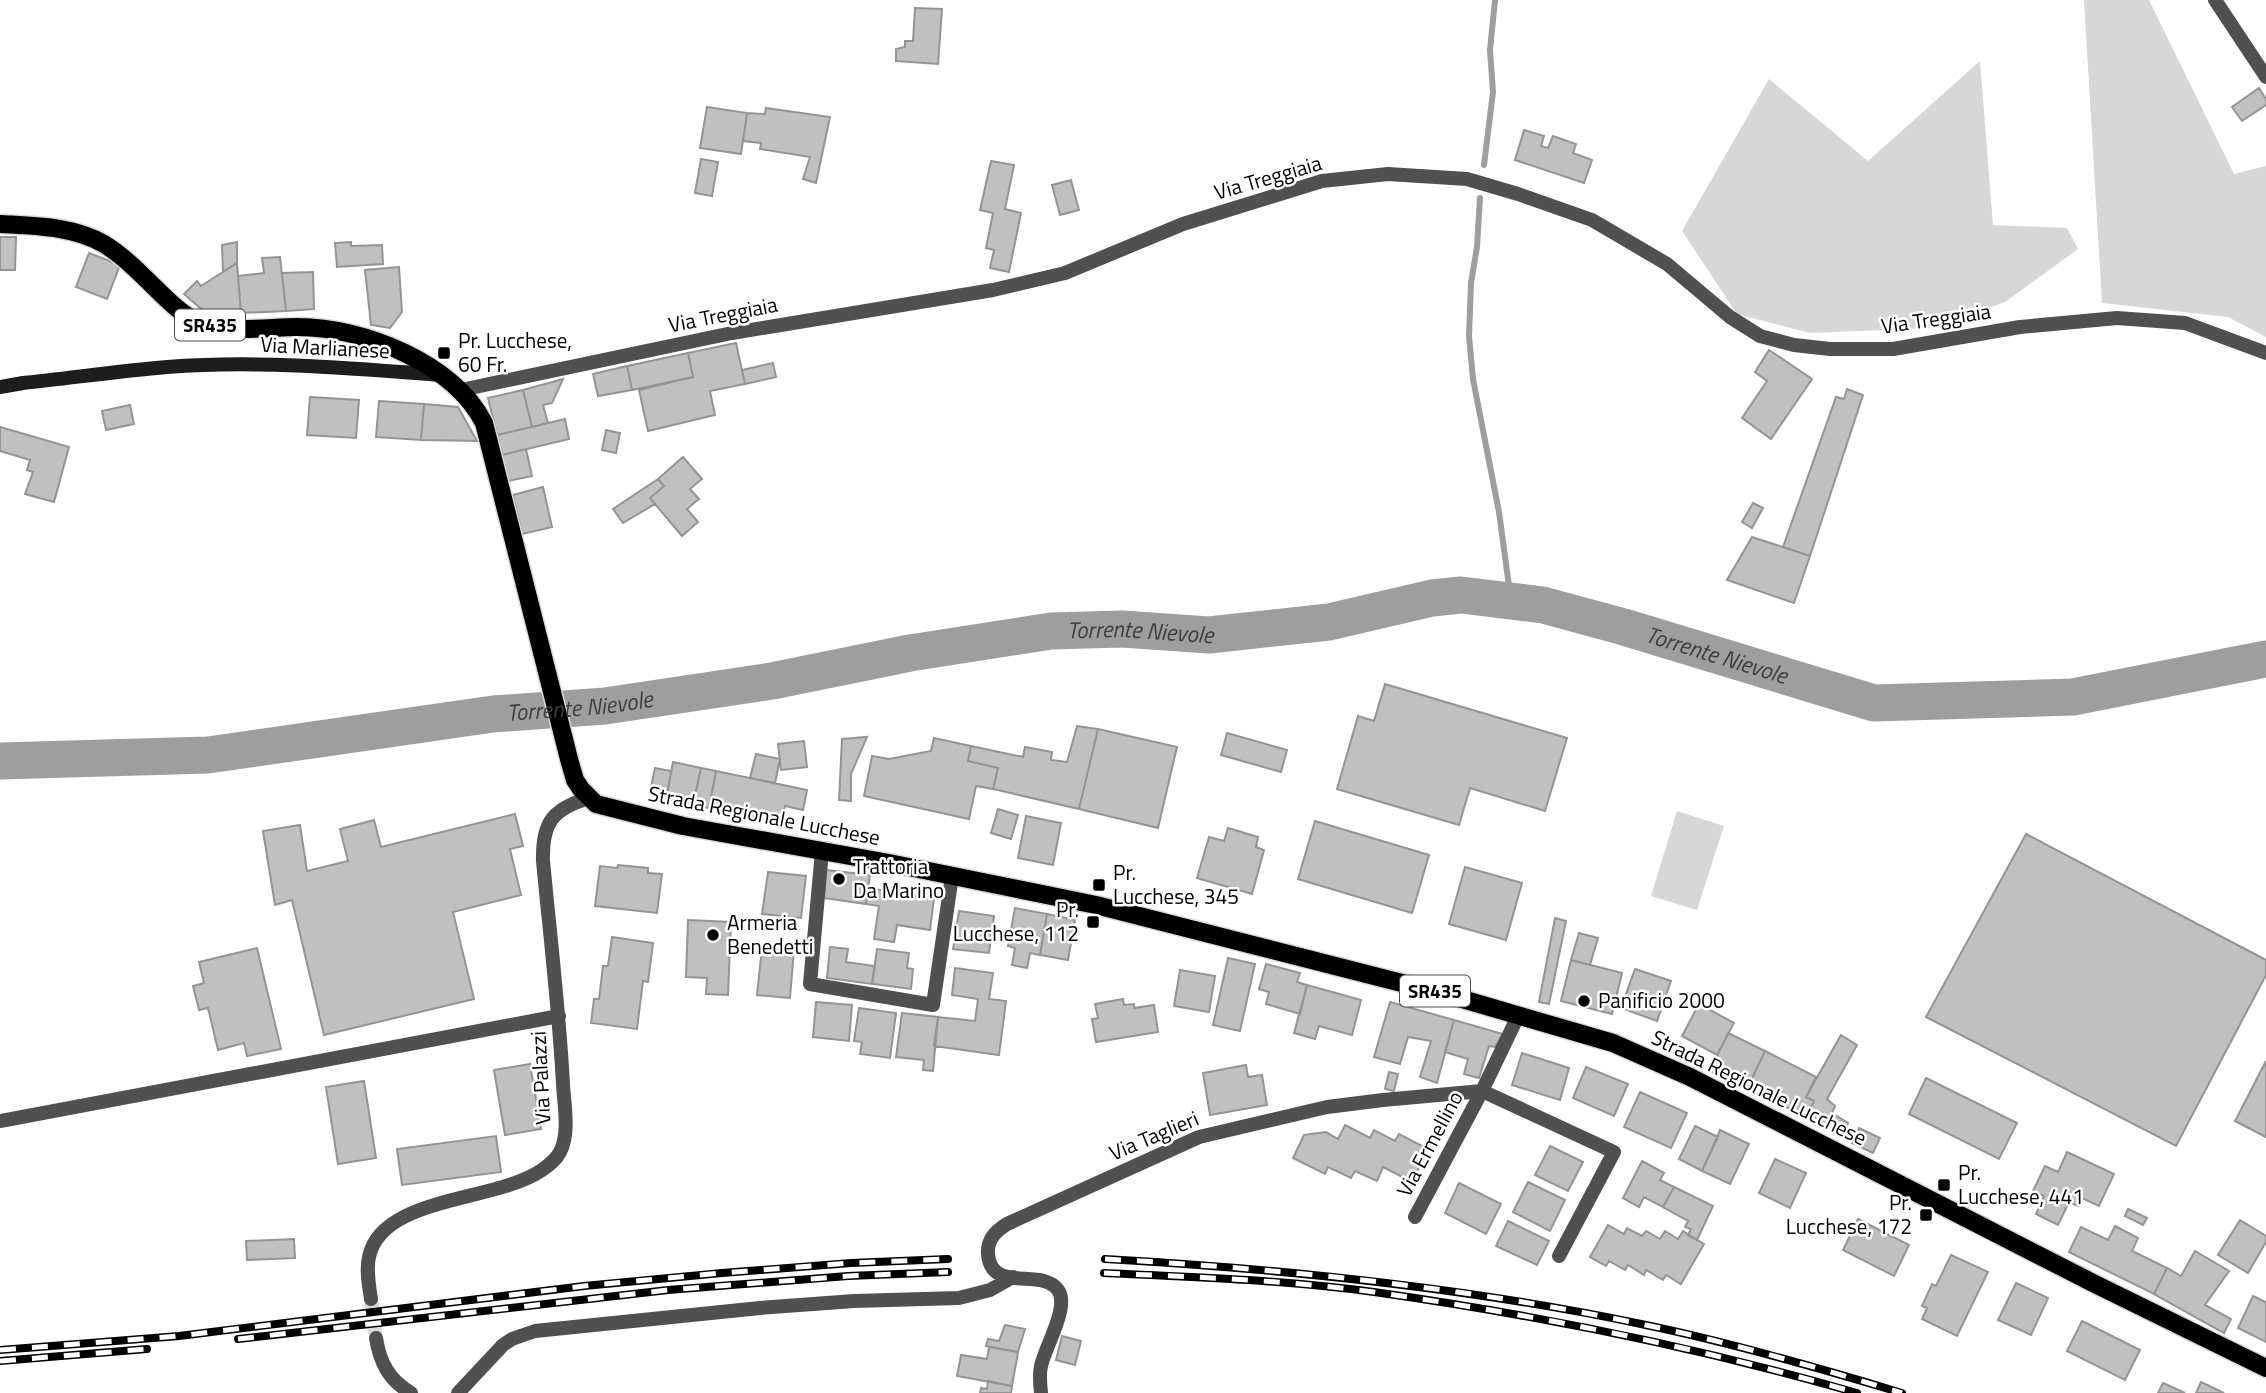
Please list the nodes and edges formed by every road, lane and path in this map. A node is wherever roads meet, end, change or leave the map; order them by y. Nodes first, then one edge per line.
1 (2215, 0) edge
2 (2266, 77) edge
3 (0, 224) edge
4 (2266, 353) edge
5 (440, 375) junction
6 (0, 387) edge
7 (461, 390) junction
8 (589, 798) junction
9 (822, 851) junction
10 (952, 876) junction
11 (1519, 1014) junction
12 (559, 1016) junction
13 (1482, 1091) junction
14 (0, 1121) edge
15 (1415, 1217) dead end
16 (1559, 1256) dead end
17 (1013, 1277) junction
18 (371, 1299) tunnel mouth
19 (376, 1338) tunnel mouth
20 (2266, 1368) edge
21 (477, 1373) junction
22 (411, 1393) edge
23 (458, 1393) edge
24 (477, 1393) edge
25 (1041, 1393) edge

1 - 2 street
3 - 5 main road, SR435
4 - 7 street, Via Treggiaia
5 - 6 street, Via Marlianese
5 - 7 main road, SR435
7 - 8 main road, SR435
8 - 9 main road, Strada Regionale Lucchese / SR435
8 - 12 street, Via Palazzi
9 - 10 main road, Strada Regionale Lucchese / SR435
9 - 10 street
10 - 11 main road, Strada Regionale Lucchese / SR435
11 - 13 street, Via Ermellino
11 - 20 main road, Strada Regionale Lucchese / SR435
12 - 14 street
12 - 18 street, Via Palazzi
13 - 15 street, Via Ermellino
13 - 16 street, Via Ermellino
13 - 17 street, Via Taglieri
17 - 21 street
17 - 25 street
19 - 22 street
21 - 23 street
21 - 24 street

